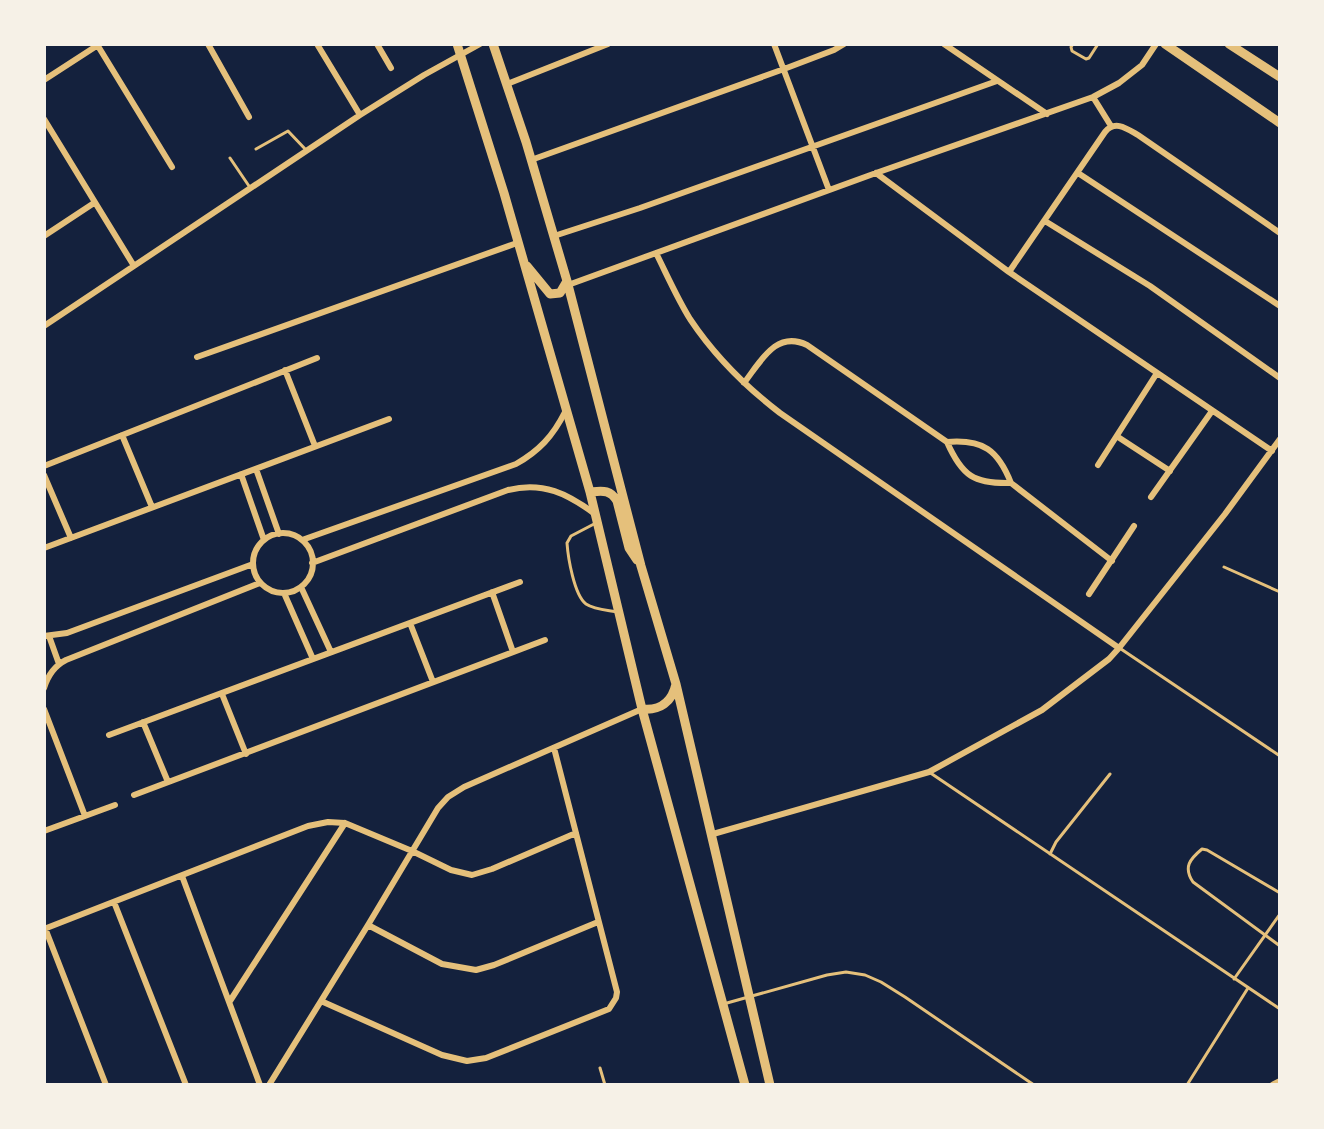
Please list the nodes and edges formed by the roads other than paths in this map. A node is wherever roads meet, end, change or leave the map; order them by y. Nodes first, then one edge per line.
1 (208, 44) edge
2 (317, 44) edge
3 (377, 44) edge
4 (457, 44) edge
5 (480, 44) edge
6 (493, 44) edge
7 (608, 44) edge
8 (774, 44) edge
9 (844, 44) edge
10 (944, 44) edge
11 (1073, 44) edge
12 (1098, 44) edge
13 (1156, 44) edge
14 (1165, 44) edge
15 (1229, 44) edge
16 (99, 45) edge
17 (461, 55) junction
18 (391, 68) dead end
19 (784, 69) junction
20 (1280, 77) edge
21 (44, 80) edge
22 (997, 81) junction
23 (507, 84) junction
24 (1093, 97) junction
25 (1047, 114) junction
26 (360, 115) junction
27 (249, 117) dead end
28 (44, 119) edge
29 (1280, 123) edge
30 (1111, 126) junction
31 (813, 145) junction
32 (256, 149) dead end
33 (307, 151) junction
34 (230, 158) dead end
35 (531, 160) junction
36 (172, 167) dead end
37 (876, 173) junction
38 (1078, 173) junction
39 (251, 189) junction
40 (829, 190) junction
41 (94, 203) junction
42 (1045, 221) junction
43 (1280, 233) edge
44 (44, 236) edge
45 (554, 236) junction
46 (517, 243) junction
47 (656, 253) junction
48 (522, 260) junction
49 (134, 266) junction
50 (1009, 272) junction
51 (568, 283) junction
52 (1280, 306) edge
53 (44, 326) edge
54 (197, 357) dead end
55 (317, 358) dead end
56 (285, 370) junction
57 (1157, 373) junction
58 (1280, 378) edge
59 (744, 383) junction
60 (1212, 411) junction
61 (565, 412) junction
62 (389, 419) dead end
63 (122, 435) junction
64 (1118, 437) junction
65 (1280, 439) edge
66 (947, 442) junction
67 (315, 446) junction
68 (1272, 451) junction
69 (1280, 456) edge
70 (1098, 465) dead end
71 (44, 466) edge
72 (256, 469) junction
73 (1170, 471) junction
74 (241, 474) junction
75 (44, 475) edge
76 (1011, 483) junction
77 (590, 492) junction
78 (1151, 497) dead end
79 (152, 507) junction
80 (596, 518) junction
81 (1134, 526) dead end
82 (279, 534) junction
83 (71, 538) junction
84 (264, 540) junction
85 (302, 540) junction
86 (44, 548) edge
87 (1112, 561) junction
88 (312, 563) junction
89 (253, 564) junction
90 (641, 566) junction
91 (1224, 567) dead end
92 (520, 582) dead end
93 (260, 583) junction
94 (301, 587) junction
95 (492, 592) junction
96 (1280, 592) edge
97 (284, 593) junction
98 (1089, 594) dead end
99 (619, 612) junction
100 (410, 623) junction
101 (47, 636) edge
102 (545, 640) dead end
103 (1119, 648) junction
104 (331, 652) junction
105 (513, 652) junction
106 (313, 659) junction
107 (59, 664) junction
108 (433, 682) junction
109 (676, 684) junction
110 (44, 688) edge
111 (222, 694) junction
112 (44, 709) edge
113 (642, 709) junction
114 (143, 722) junction
115 (109, 735) dead end
116 (554, 748) junction
117 (246, 754) junction
118 (1280, 756) edge
119 (929, 772) junction
120 (1110, 774) dead end
121 (168, 782) junction
122 (134, 795) dead end
123 (115, 805) dead end
124 (85, 816) junction
125 (345, 823) junction
126 (44, 831) edge
127 (576, 833) junction
128 (713, 834) junction
129 (412, 851) junction
130 (1050, 854) junction
131 (182, 876) junction
132 (1280, 893) edge
133 (114, 902) junction
134 (1280, 914) edge
135 (598, 922) junction
136 (368, 925) junction
137 (45, 928) edge
138 (1265, 935) junction
139 (1280, 946) edge
140 (1234, 979) junction
141 (1248, 988) junction
142 (749, 997) junction
143 (230, 1001) junction
144 (321, 1001) junction
145 (724, 1004) junction
146 (1280, 1009) edge
147 (600, 1068) dead end
148 (1280, 1082) edge
149 (106, 1085) edge
150 (186, 1085) edge
151 (260, 1085) edge
152 (269, 1085) edge
153 (605, 1085) edge
154 (745, 1085) edge
155 (770, 1085) edge
156 (1034, 1085) edge
157 (1187, 1085) edge
158 (1274, 1085) edge

1 - 27 street
2 - 26 street
3 - 18 street
4 - 17 main road
5 - 17 street
6 - 23 main road
7 - 23 street
8 - 19 street
9 - 19 street
10 - 22 street
11 - 12 lane
13 - 24 street
14 - 29 main road
15 - 20 main road
16 - 21 street
16 - 36 street
17 - 26 street
17 - 46 main road
19 - 31 street
19 - 35 street
22 - 25 street
22 - 31 street
23 - 35 main road
24 - 25 street
24 - 30 street
25 - 37 street
26 - 33 street
28 - 41 street
30 - 38 street
30 - 43 street
31 - 40 street
31 - 45 street
32 - 33 lane
33 - 39 street
34 - 39 lane
35 - 45 main road
37 - 40 street
37 - 50 street
38 - 42 street
38 - 52 street
39 - 49 street
40 - 47 street
41 - 44 street
41 - 49 street
42 - 50 street
42 - 58 street
45 - 51 main road
46 - 48 main road
46 - 54 street
47 - 51 street
47 - 59 street
48 - 51 main road
48 - 61 main road
49 - 53 street
50 - 57 street
51 - 90 main road
55 - 56 street
56 - 63 street
56 - 67 street
57 - 60 street
57 - 64 street
59 - 66 street
59 - 103 street
60 - 68 street
60 - 73 street
61 - 77 main road
61 - 85 street
62 - 67 street
63 - 71 street
63 - 79 street
64 - 70 street
64 - 73 street
65 - 68 street
66 - 76 street
66 - 76 street
67 - 72 street
68 - 69 lane
68 - 103 street
72 - 74 street
72 - 82 street
73 - 78 street
74 - 79 street
74 - 84 street
75 - 83 street
76 - 87 street
77 - 80 main road
77 - 90 main road
79 - 83 street
80 - 88 street
80 - 99 main road
80 - 99 lane
81 - 87 street
82 - 84 street
82 - 85 street
83 - 86 street
84 - 89 street
85 - 88 street
87 - 98 street
88 - 94 street
89 - 93 street
89 - 101 street
90 - 109 main road
91 - 96 lane
92 - 95 street
93 - 97 street
93 - 107 street
94 - 97 street
94 - 104 street
95 - 100 street
95 - 105 street
97 - 106 street
99 - 113 main road
100 - 104 street
100 - 108 street
101 - 107 street
102 - 105 street
103 - 118 lane
103 - 119 street
104 - 106 street
105 - 108 street
106 - 111 street
107 - 110 street
108 - 117 street
109 - 113 main road
109 - 128 main road
111 - 114 street
111 - 117 street
112 - 124 street
113 - 116 street
113 - 145 main road
114 - 115 street
114 - 121 street
116 - 127 street
116 - 129 street
117 - 121 street
119 - 128 street
119 - 130 lane
120 - 130 lane
121 - 122 street
123 - 124 street
124 - 126 street
125 - 129 street
125 - 131 street
125 - 143 street
127 - 129 street
127 - 135 street
128 - 142 main road
129 - 136 street
130 - 140 lane
131 - 133 street
131 - 143 street
132 - 138 lane
133 - 137 street
133 - 150 street
134 - 138 lane
135 - 136 street
135 - 144 street
136 - 144 street
137 - 149 street
138 - 139 lane
138 - 140 lane
140 - 141 lane
141 - 146 lane
141 - 157 lane
142 - 145 lane
142 - 155 main road
142 - 156 lane
143 - 151 street
144 - 152 street
145 - 154 main road
147 - 153 lane
148 - 158 street

